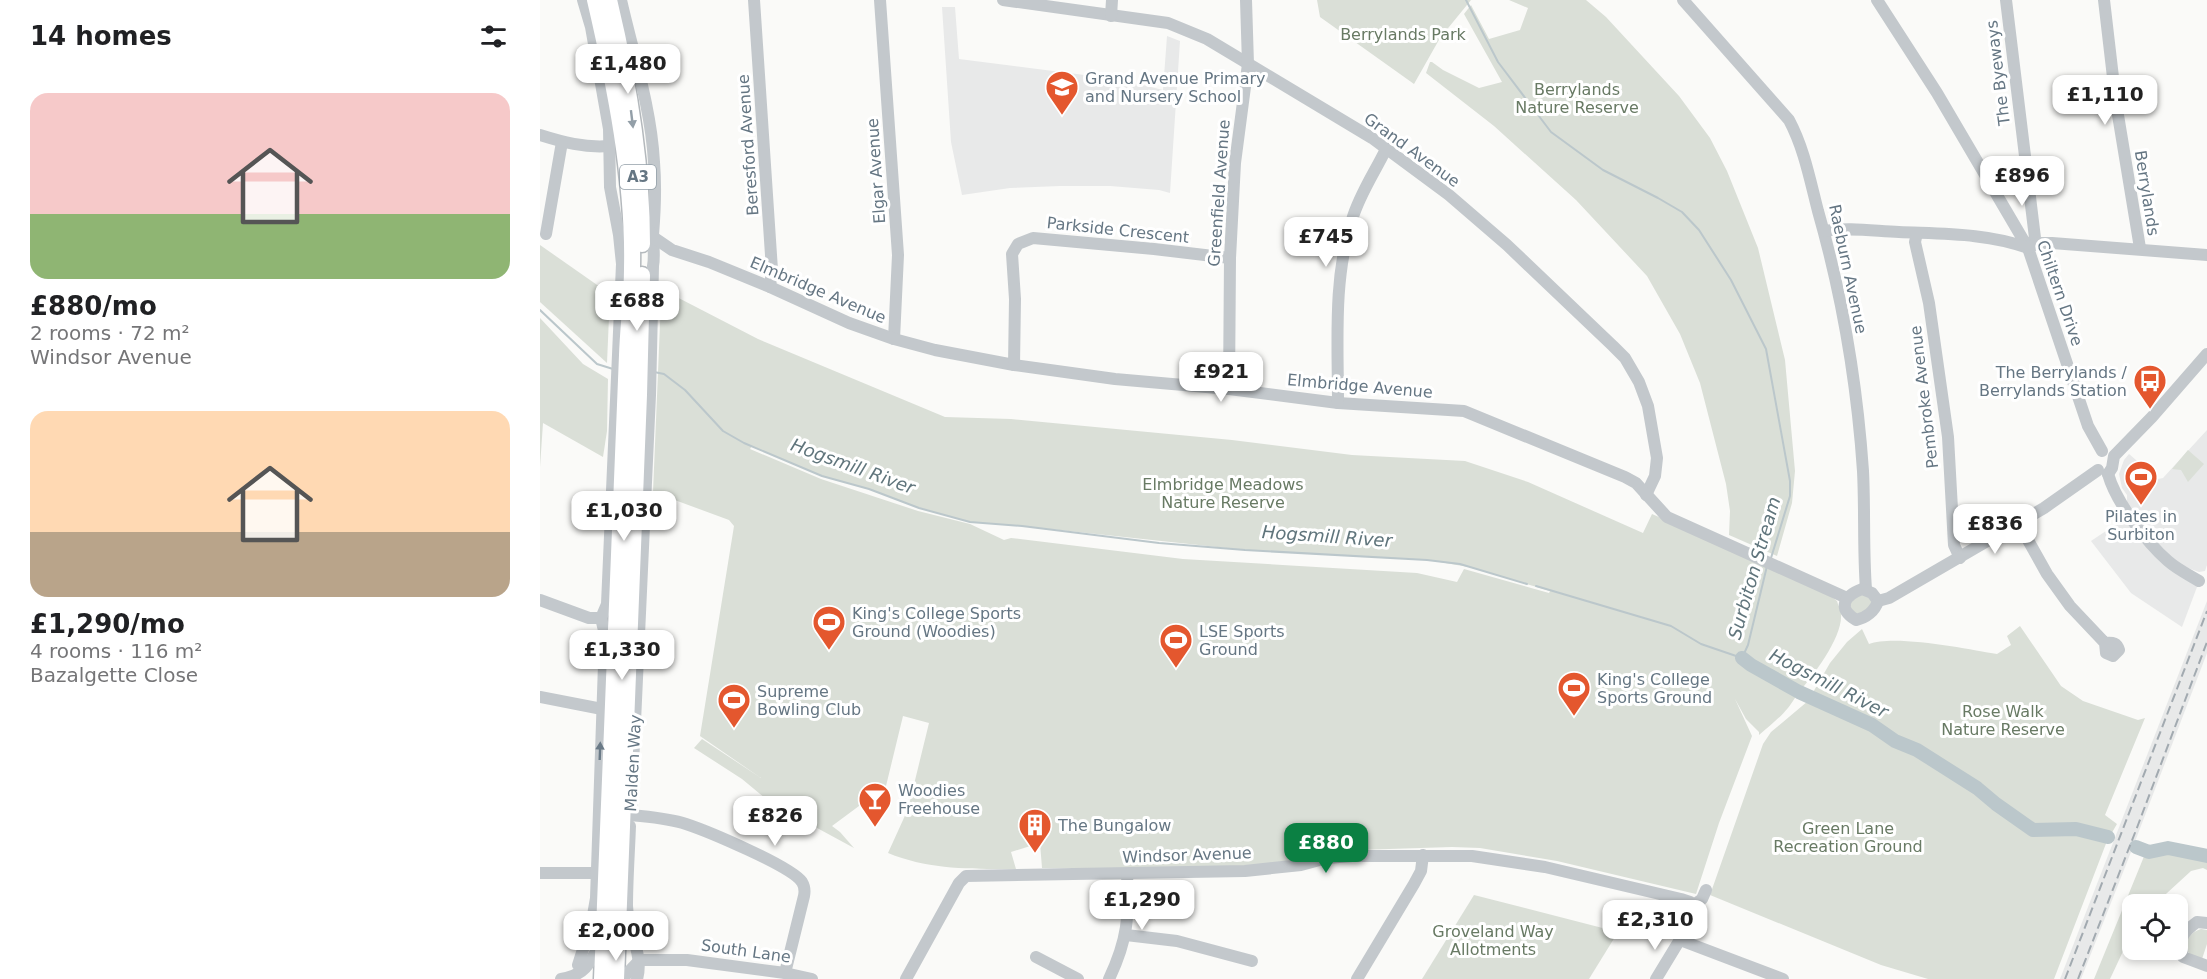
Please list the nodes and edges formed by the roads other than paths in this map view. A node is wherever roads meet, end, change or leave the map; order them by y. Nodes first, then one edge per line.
1 (583, 0) edge
2 (595, 0) edge
3 (609, 0) edge
4 (621, 0) edge
5 (754, 0) edge
6 (880, 0) edge
7 (892, 0) edge
8 (1005, 0) edge
9 (1112, 0) edge
10 (1246, 0) edge
11 (1683, 0) edge
12 (1877, 0) edge
13 (2006, 0) edge
14 (2104, 0) edge
15 (1111, 16) junction
16 (1248, 64) junction
17 (540, 135) edge
18 (562, 142) junction
19 (609, 146) junction
20 (1386, 149) junction
21 (642, 220) junction
22 (1824, 231) junction
23 (1917, 233) junction
24 (546, 234) dead end
25 (653, 237) junction
26 (2028, 248) junction
27 (2140, 248) junction
28 (672, 249) junction
29 (2207, 255) edge
30 (656, 257) junction
31 (1230, 258) junction
32 (770, 287) junction
33 (894, 339) junction
34 (2207, 354) edge
35 (634, 356) junction
36 (1014, 365) junction
37 (1230, 389) junction
38 (633, 394) junction
39 (1338, 403) junction
40 (2108, 454) junction
41 (2102, 472) junction
42 (1646, 495) junction
43 (2019, 524) junction
44 (1960, 558) junction
45 (2199, 581) dead end
46 (1866, 589) junction
47 (1846, 598) junction
48 (540, 600) edge
49 (1878, 601) junction
50 (601, 618) junction
51 (2105, 643) dead end
52 (540, 697) edge
53 (602, 709) junction
54 (631, 815) junction
55 (1423, 855) junction
56 (540, 873) edge
57 (597, 873) junction
58 (1127, 874) junction
59 (1706, 890) dead end
60 (1691, 907) junction
61 (2207, 923) edge
62 (611, 932) junction
63 (1126, 934) junction
64 (1680, 940) junction
65 (1036, 957) dead end
66 (640, 960) junction
67 (1252, 961) dead end
68 (578, 965) dead end
69 (2207, 966) edge
70 (744, 973) edge
71 (785, 973) junction
72 (569, 978) edge
73 (602, 979) edge
74 (616, 979) edge
75 (622, 979) edge
76 (637, 979) edge
77 (812, 979) edge
78 (906, 979) edge
79 (1078, 979) edge
80 (1109, 979) edge
81 (1357, 979) edge
82 (1656, 979) edge
83 (1782, 979) edge

1 - 19 street
2 - 35 highway, A3
3 -> 21 highway, A3
4 - 25 street
5 - 32 street, Beresford Avenue
6 - 7 street
6 - 33 street, Elgar Avenue
8 - 15 street, Grand Avenue
9 - 15 street
10 - 16 street, Greenfield Avenue
11 - 22 street, Raeburn Avenue
12 - 26 street, Chiltern Drive
13 - 26 street, The Byeways
14 - 27 street, Berrylands
15 - 16 street, Grand Avenue
16 - 20 street, Grand Avenue
16 - 31 street, Greenfield Avenue
17 - 18 street
18 - 19 street
18 - 24 street
19 - 35 street
20 - 39 street
20 - 42 street, Grand Avenue
21 - 25 street, Elmbridge Avenue
21 - 35 highway, A3
22 - 23 street
22 - 46 street, Raeburn Avenue
23 - 26 street
23 - 44 street, Pembroke Avenue
25 - 28 street, Elmbridge Avenue
25 - 30 street, Malden Way
26 - 27 street
26 - 40 street, Chiltern Drive
27 - 29 street
28 - 30 street
28 - 32 street, Elmbridge Avenue
30 - 35 street, Malden Way
31 - 36 street, Parkside Crescent
31 - 37 street, Greenfield Avenue
32 - 33 street, Elmbridge Avenue
33 - 36 street, Elmbridge Avenue
34 - 40 street
35 - 38 highway, Malden Way / A3
35 - 38 street, Malden Way
36 - 37 street, Elmbridge Avenue
37 - 39 street, Elmbridge Avenue
38 - 50 street, Malden Way
38 - 54 street, Malden Way
38 - 62 highway, Malden Way / A3
39 - 42 street, Elmbridge Avenue
40 - 41 street
41 - 43 street
41 - 45 street
42 - 47 street, Elmbridge Avenue
43 - 44 street
43 - 51 street
44 - 49 street
46 - 47 street
46 - 49 street
47 - 49 street
48 - 50 street
50 - 53 street, Malden Way
52 - 53 street
57 -> 53 street, Malden Way
54 - 66 street, Malden Way
54 - 71 street
55 - 58 street, Windsor Avenue
55 - 60 street, Windsor Avenue
55 - 81 street
56 - 57 street
57 - 68 street, Malden Way
58 - 63 street
58 - 78 street, Windsor Avenue
59 - 60 street
60 - 64 street
61 - 69 street
62 - 66 street
62 - 72 street
62 - 73 highway, Malden Way / A3
62 - 74 highway, Malden Way / A3
63 - 67 street
63 - 80 street
64 - 82 street
64 - 83 street
65 - 79 street
66 - 70 street, South Lane
66 - 75 street
66 - 76 street, Malden Way
70 - 71 street, South Lane
71 - 77 street, South Lane

